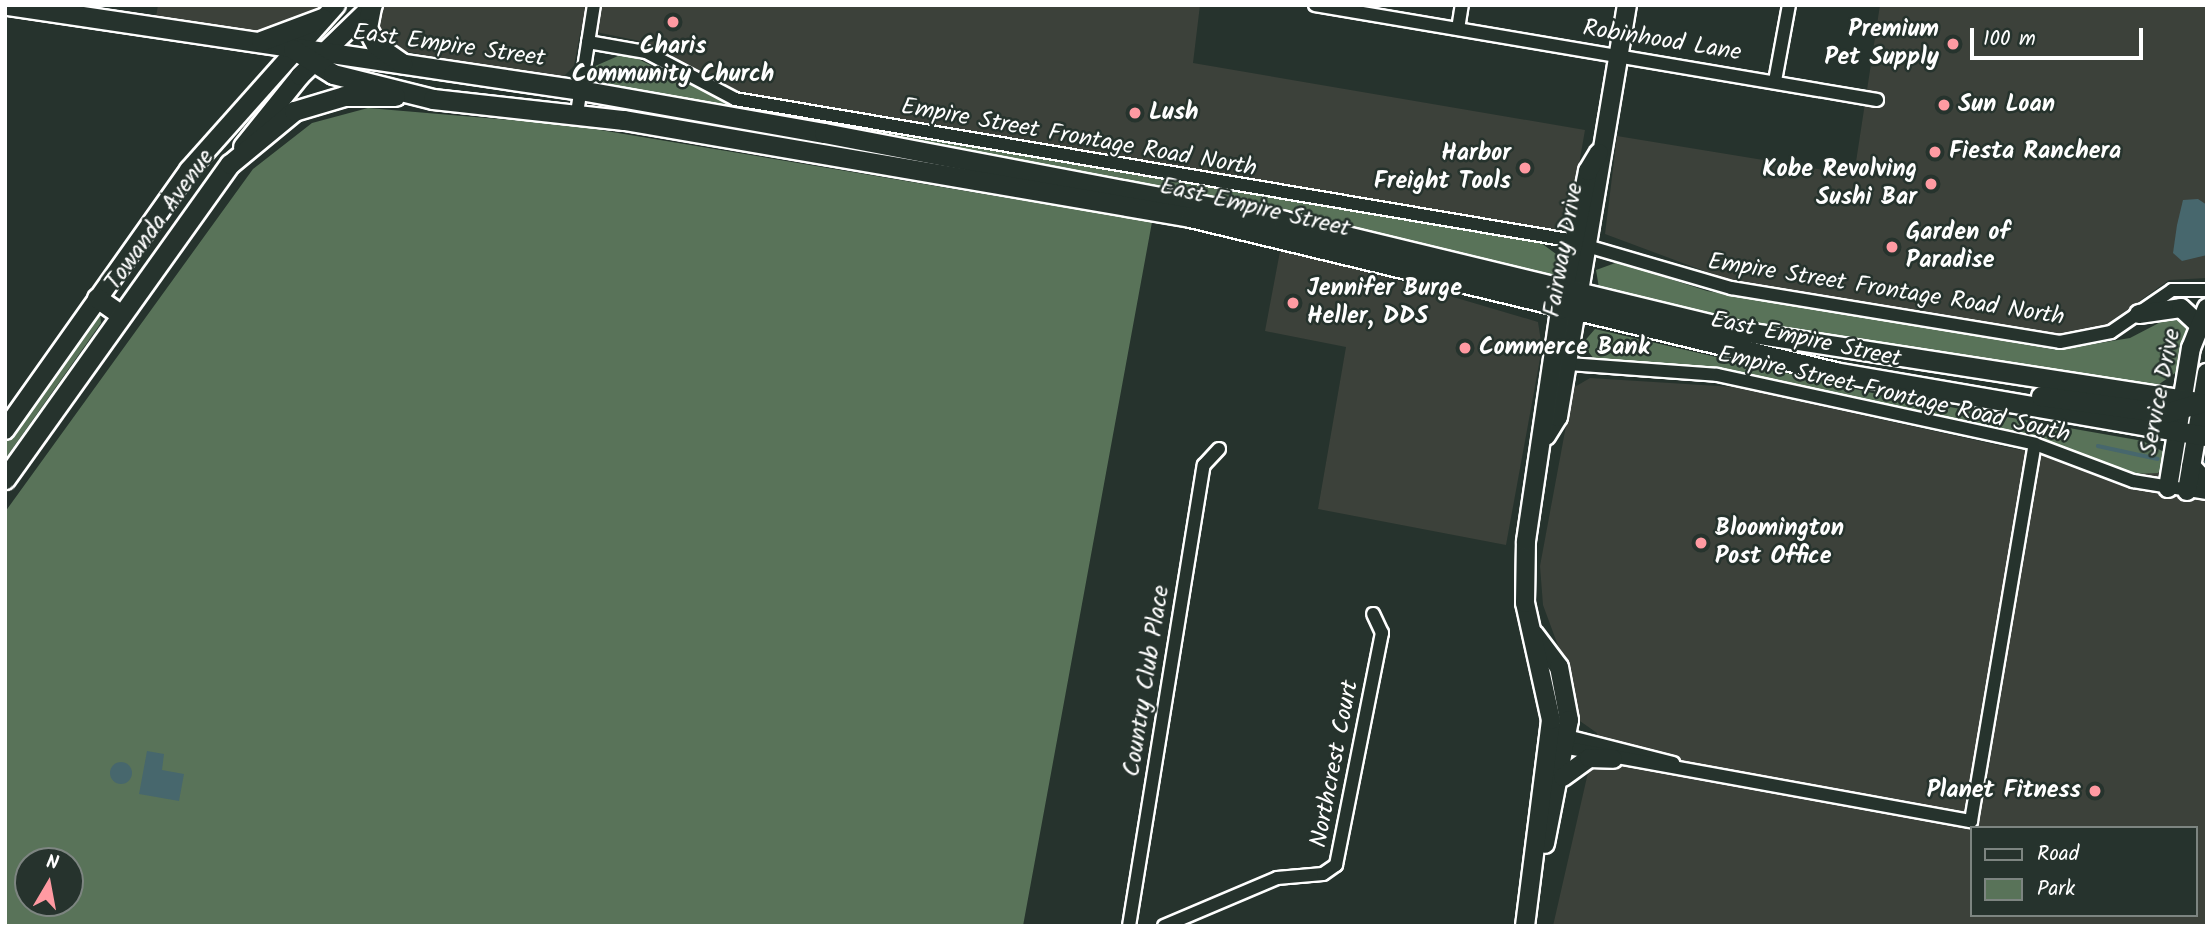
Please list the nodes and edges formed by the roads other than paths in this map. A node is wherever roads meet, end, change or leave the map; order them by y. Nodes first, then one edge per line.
1 (594, 5) edge
2 (1315, 5) edge
3 (1462, 5) edge
4 (1627, 5) edge
5 (1789, 5) edge
6 (17, 6) edge
7 (372, 6) edge
8 (329, 11) edge
9 (1458, 29) junction
10 (588, 42) junction
11 (252, 43) junction
12 (293, 49) junction
13 (1618, 55) junction
14 (318, 59) junction
15 (405, 65) junction
16 (1775, 81) junction
17 (580, 90) junction
18 (433, 99) junction
19 (1877, 100) dead end
20 (577, 113) junction
21 (230, 164) junction
22 (1582, 244) junction
23 (2207, 290) edge
24 (97, 298) junction
25 (1571, 302) junction
26 (2207, 308) edge
27 (2139, 314) junction
28 (121, 315) junction
29 (2198, 324) junction
30 (1568, 364) junction
31 (2207, 373) edge
32 (1934, 392) junction
33 (2193, 404) edge
34 (5, 430) edge
35 (2197, 430) edge
36 (1546, 436) junction
37 (2035, 444) junction
38 (1219, 449) dead end
39 (2191, 466) junction
40 (5, 479) edge
41 (2207, 483) edge
42 (2168, 488) junction
43 (2187, 491) junction
44 (2207, 494) edge
45 (1373, 614) dead end
46 (1559, 740) junction
47 (1613, 759) junction
48 (1684, 767) junction
49 (1563, 777) junction
50 (1534, 878) junction
51 (1129, 926) edge
52 (1164, 926) edge
53 (1525, 926) edge

1 - 10 street
2 - 9 street, Robinhood Lane
3 - 9 street
4 - 13 main road, Fairway Drive
5 - 16 street
6 - 11 main road, East Empire Street
7 - 14 main road, Towanda Avenue
7 - 15 main road
8 - 11 main road
8 - 12 main road, Towanda Avenue
9 - 13 street, Robinhood Lane
10 - 17 street
10 - 22 street, Empire Street Frontage Road North
11 - 12 main road, East Empire Street
12 - 14 main road, East Empire Street
12 - 24 main road, Towanda Avenue
13 - 16 street, Robinhood Lane
13 - 22 main road, Fairway Drive
14 - 15 main road, East Empire Street
14 - 18 main road, East Empire Street
14 - 21 main road, Towanda Avenue
15 - 17 main road, East Empire Street
16 - 19 street, Robinhood Lane
17 - 20 street
17 - 25 main road, East Empire Street
18 - 20 main road, East Empire Street
18 - 21 main road
20 - 25 main road, East Empire Street
21 - 28 main road, Towanda Avenue
22 - 25 main road, Fairway Drive
22 - 27 street, Empire Street Frontage Road North
23 - 27 street, Empire Street Frontage Road North
24 - 28 main road
24 - 34 main road, Towanda Avenue
25 - 30 main road, Fairway Drive
25 - 32 main road, East Empire Street
25 - 33 main road, East Empire Street
25 - 36 main road, Fairway Drive
26 - 29 main road, Service Drive
27 - 29 main road
28 - 40 main road, Towanda Avenue
29 - 33 main road, Service Drive
30 - 36 main road, Fairway Drive
30 - 37 street, Empire Street Frontage Road South
31 - 33 main road, Service Drive
32 - 33 main road
32 - 35 main road, East Empire Street
33 - 35 main road, Service Drive
35 - 39 main road, Service Drive
35 - 42 main road, Service Drive
36 - 46 main road, Fairway Drive
37 - 42 street, Empire Street Frontage Road South
37 - 48 street
38 - 51 street, Country Club Place
39 - 41 main road
39 - 43 main road, Service Drive
42 - 43 street, Empire Street Frontage Road South
43 - 44 street, Empire Street Frontage Road South
45 - 52 street, Northcrest Court
46 - 47 street
46 - 48 street
46 - 49 main road, Fairway Drive
46 - 50 main road, Fairway Drive
47 - 48 street
47 - 49 main road
49 - 50 main road, Fairway Drive
50 - 53 main road, Fairway Drive

